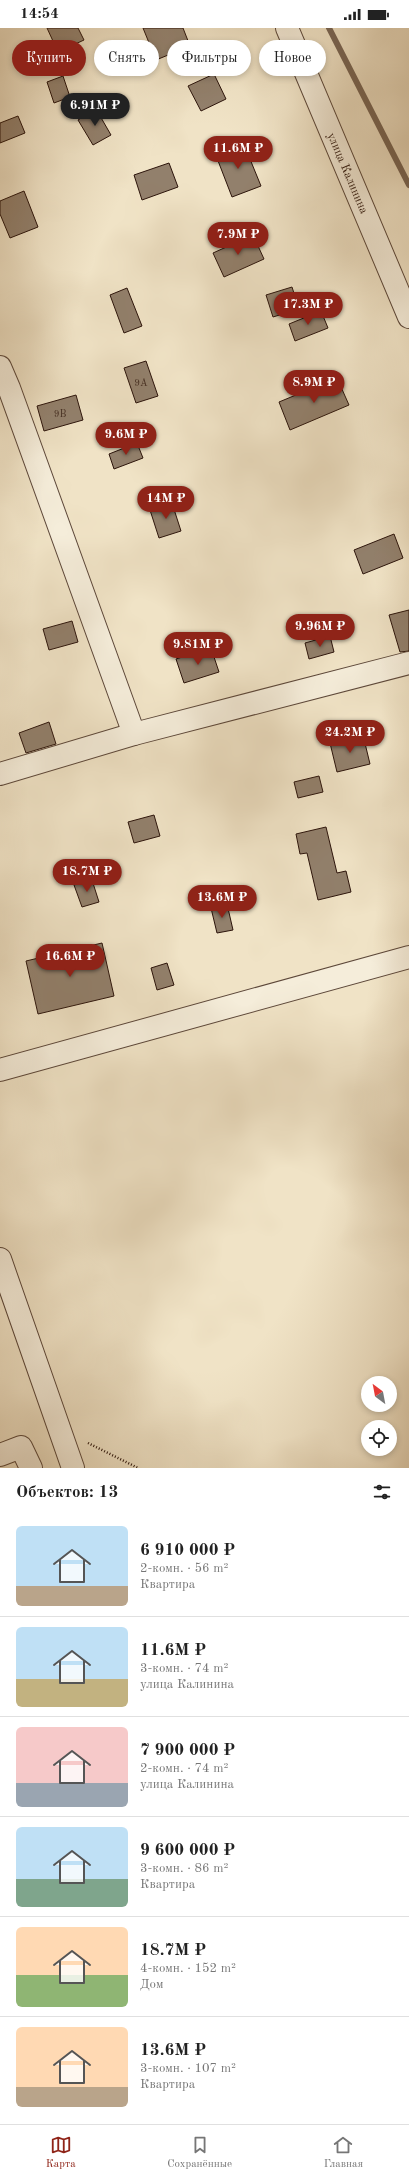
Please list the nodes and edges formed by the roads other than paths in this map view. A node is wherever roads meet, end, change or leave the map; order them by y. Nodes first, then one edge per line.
1 (287, 28) edge
2 (409, 317) edge
3 (0, 367) edge
4 (409, 663) edge
5 (134, 734) junction
6 (0, 774) edge
7 (409, 957) edge
8 (0, 1070) edge
9 (0, 1259) edge
10 (0, 1455) edge
11 (30, 1468) edge
12 (73, 1468) edge

1 - 2 street, улица Калинина
3 - 5 street
4 - 5 street
5 - 6 street
7 - 8 street
9 - 12 street
10 - 11 street

